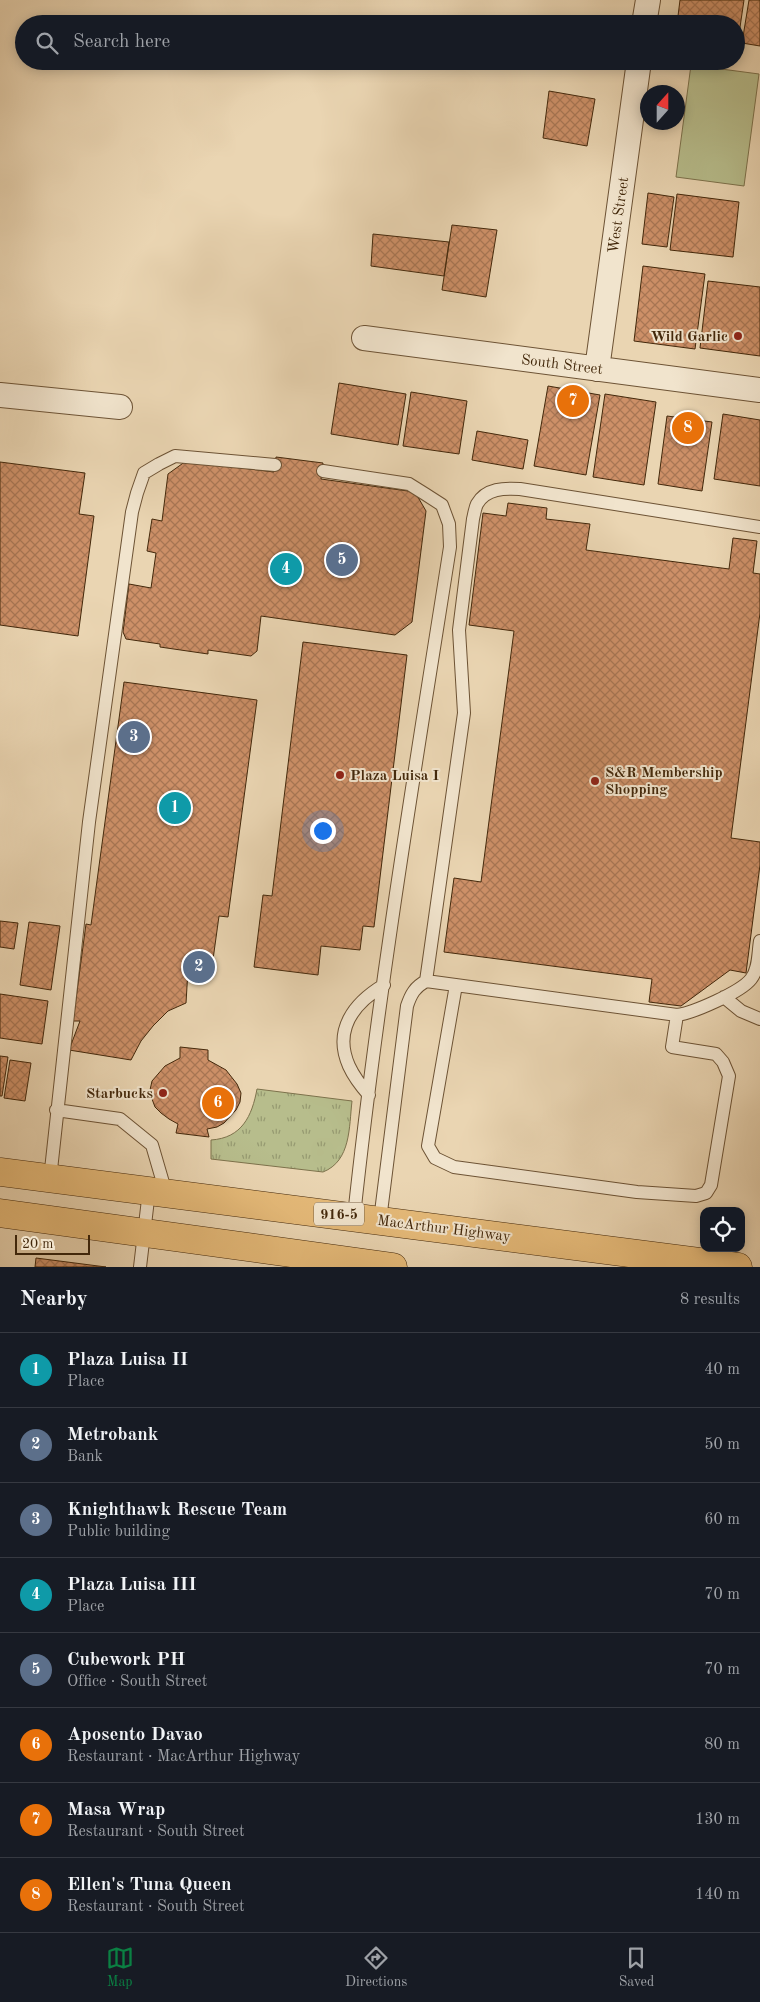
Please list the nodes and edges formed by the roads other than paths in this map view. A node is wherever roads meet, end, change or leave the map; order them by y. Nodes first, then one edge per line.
1 (648, 0) edge
2 (646, 15) edge
3 (638, 70) edge
4 (364, 338) dead end
5 (597, 369) junction
6 (760, 390) edge
7 (0, 395) edge
8 (120, 407) dead end
9 (275, 465) dead end
10 (322, 471) dead end
11 (760, 527) edge
12 (760, 941) edge
13 (426, 981) junction
14 (456, 984) junction
15 (384, 985) junction
16 (724, 996) junction
17 (677, 1014) junction
18 (760, 1019) edge
19 (368, 1095) junction
20 (56, 1110) junction
21 (0, 1172) edge
22 (50, 1179) junction
23 (158, 1192) junction
24 (0, 1213) edge
25 (367, 1218) junction
26 (144, 1233) junction
27 (140, 1267) edge
28 (393, 1267) edge
29 (738, 1267) edge

1 - 2 street
3 - 5 street, West Street
4 - 5 street, South Street
5 - 6 street, South Street
7 - 8 street
9 - 20 lane
10 - 15 lane
11 - 13 lane
12 - 16 lane
13 - 14 lane
13 - 25 lane
14 - 17 lane
14 - 17 lane
15 - 19 lane
15 - 19 lane
16 - 17 lane
16 - 18 lane
19 - 25 lane
20 - 22 lane
20 - 23 lane
21 - 22 main road, MacArthur Highway / 916-5
22 - 23 main road, MacArthur Highway / 916-5
23 - 25 main road, MacArthur Highway / 916-5
23 - 26 lane
24 - 26 main road
25 - 29 main road, MacArthur Highway / 916-5
26 - 27 lane
26 - 28 main road

